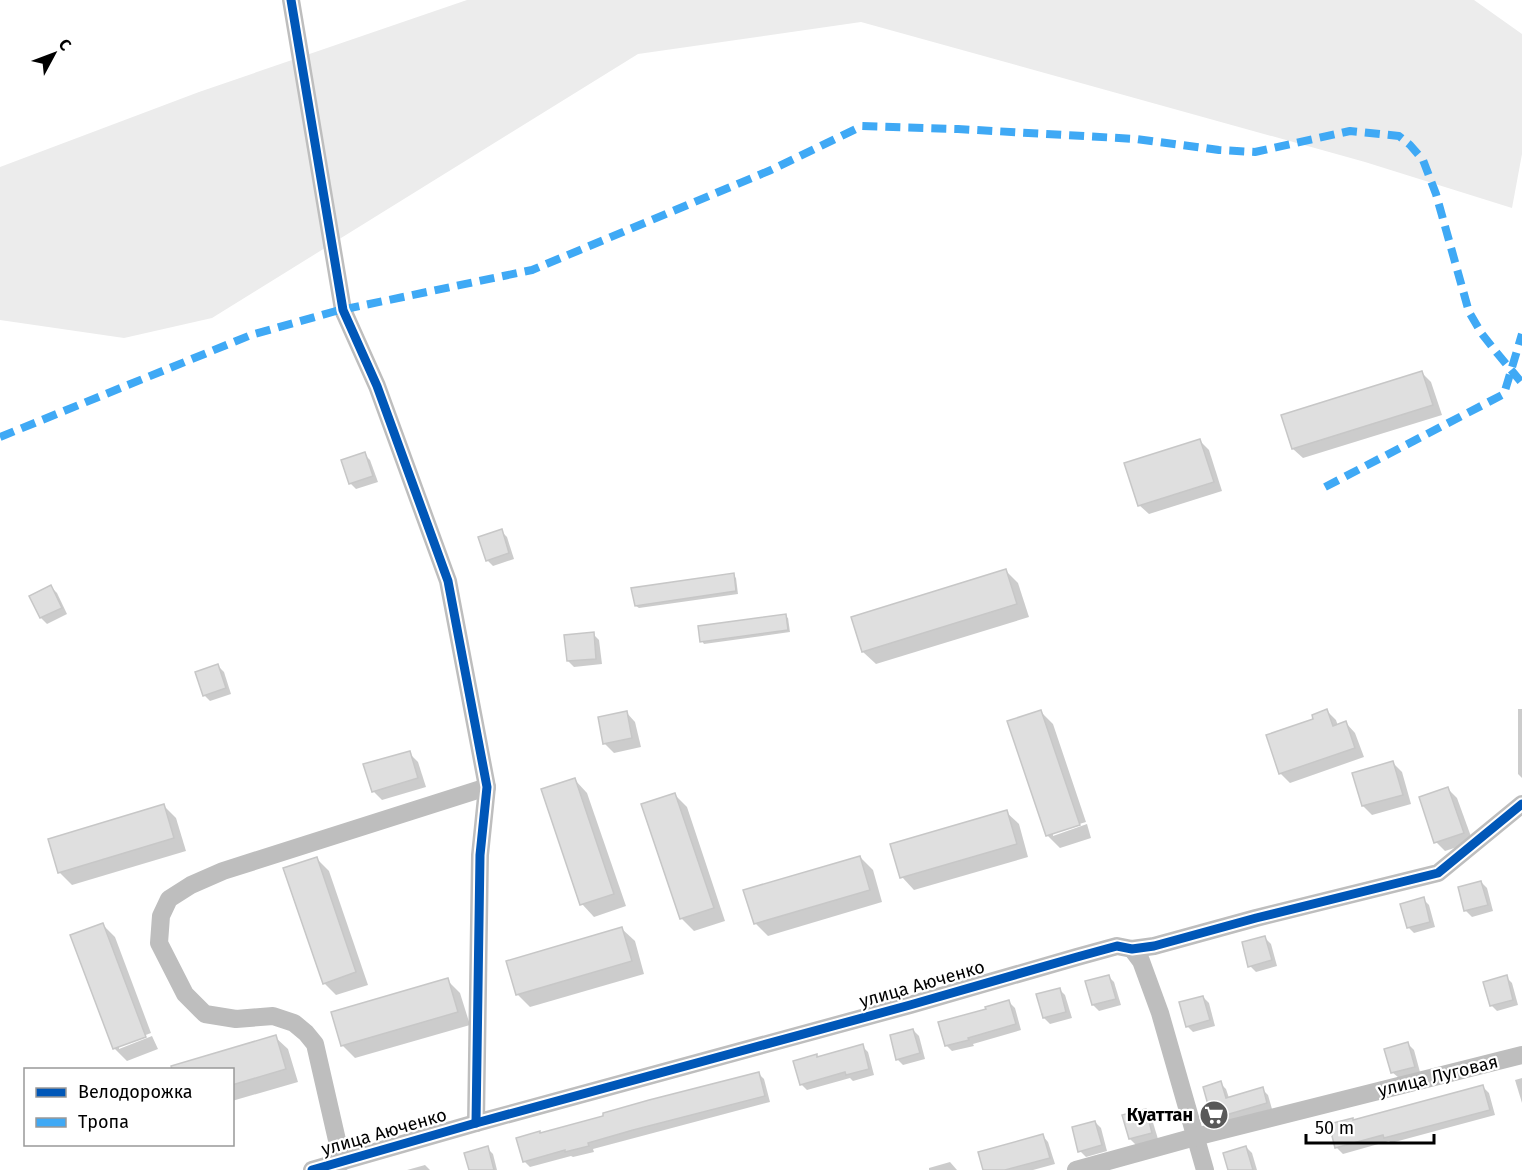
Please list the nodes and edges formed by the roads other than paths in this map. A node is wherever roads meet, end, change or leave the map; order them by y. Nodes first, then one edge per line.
1 (291, 0) edge
2 (487, 787) junction
3 (1522, 804) edge
4 (1132, 950) junction
5 (1522, 1055) edge
6 (476, 1123) junction
7 (1196, 1137) junction
8 (342, 1162) junction
9 (371, 1162) edge
10 (312, 1170) edge
11 (1076, 1170) edge
12 (1205, 1170) edge

1 - 2 street
2 - 6 street
2 - 8 street
3 - 4 street, улица Аюченко
4 - 6 street, улица Аюченко
4 - 7 street
5 - 7 street, улица Луговая
6 - 9 street, улица Аюченко
7 - 11 street, улица Луговая
7 - 12 street
8 - 9 street, улица Аюченко
8 - 10 street, улица Аюченко

